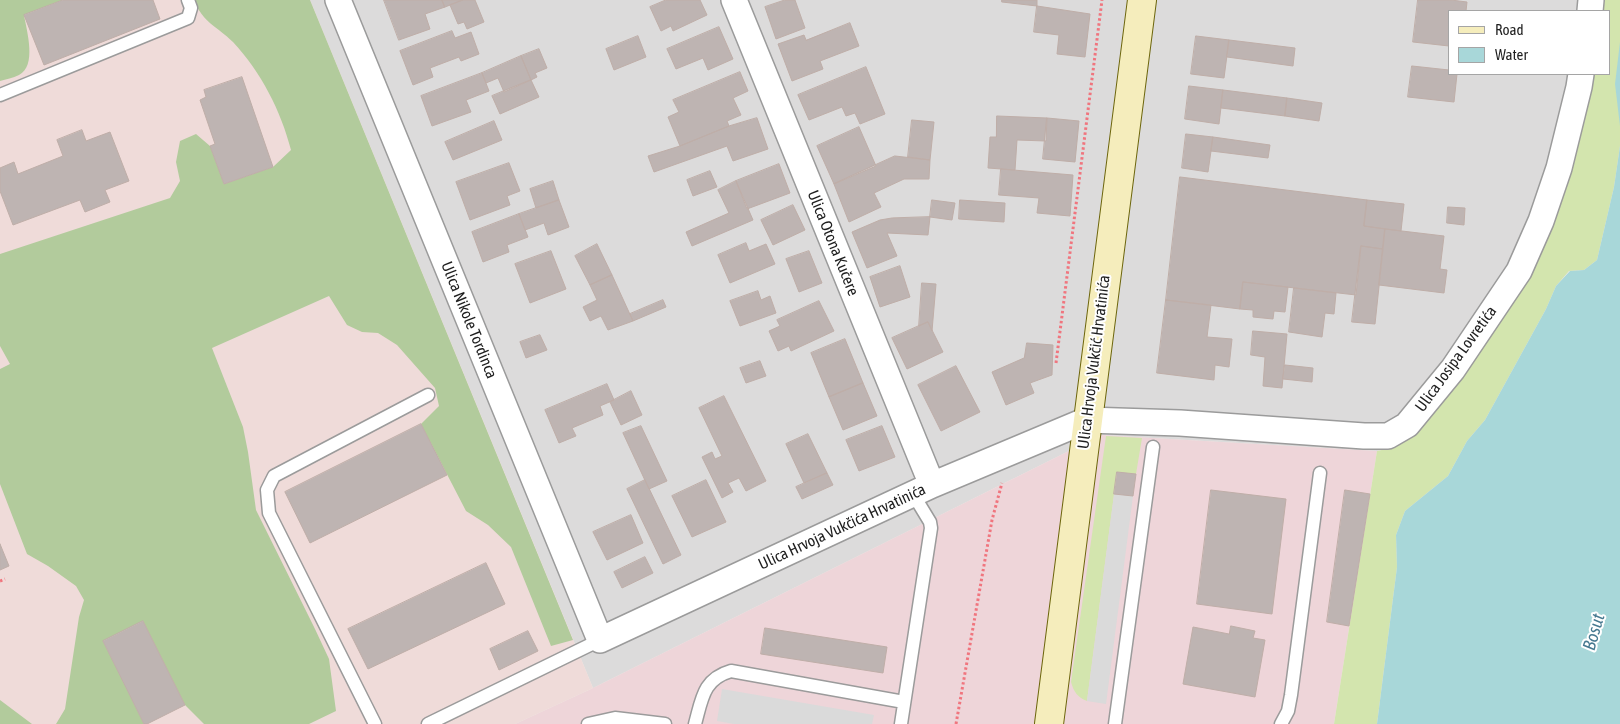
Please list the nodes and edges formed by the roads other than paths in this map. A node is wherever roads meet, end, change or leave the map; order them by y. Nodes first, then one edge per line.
1 (188, 0) edge
2 (338, 0) edge
3 (734, 0) edge
4 (1142, 0) edge
5 (1581, 75) edge
6 (0, 95) edge
7 (428, 395) dead end
8 (1087, 420) junction
9 (1153, 447) dead end
10 (1320, 473) dead end
11 (922, 490) junction
12 (600, 640) junction
13 (904, 702) junction
14 (375, 724) edge
15 (428, 724) edge
16 (588, 724) edge
17 (665, 724) edge
18 (696, 724) edge
19 (901, 724) edge
20 (1051, 724) edge
21 (1116, 724) edge
22 (1281, 724) edge

1 - 6 lane
2 - 12 street, Ulica Nikole Tordinca
3 - 11 street, Ulica Otona Kučere
4 - 8 main road, Ulica Hrvoja Vukčić Hrvatinića
5 - 8 street, Ulica Josipa Lovretića
7 - 14 lane
8 - 11 street, Ulica Hrvoja Vukčića Hrvatinića
8 - 20 main road, Ulica Hrvoja Vukčić Hrvatinića
9 - 21 lane
10 - 22 lane
11 - 12 street, Ulica Hrvoja Vukčića Hrvatinića
11 - 13 lane
12 - 15 lane
13 - 18 lane
13 - 19 lane
16 - 17 lane

